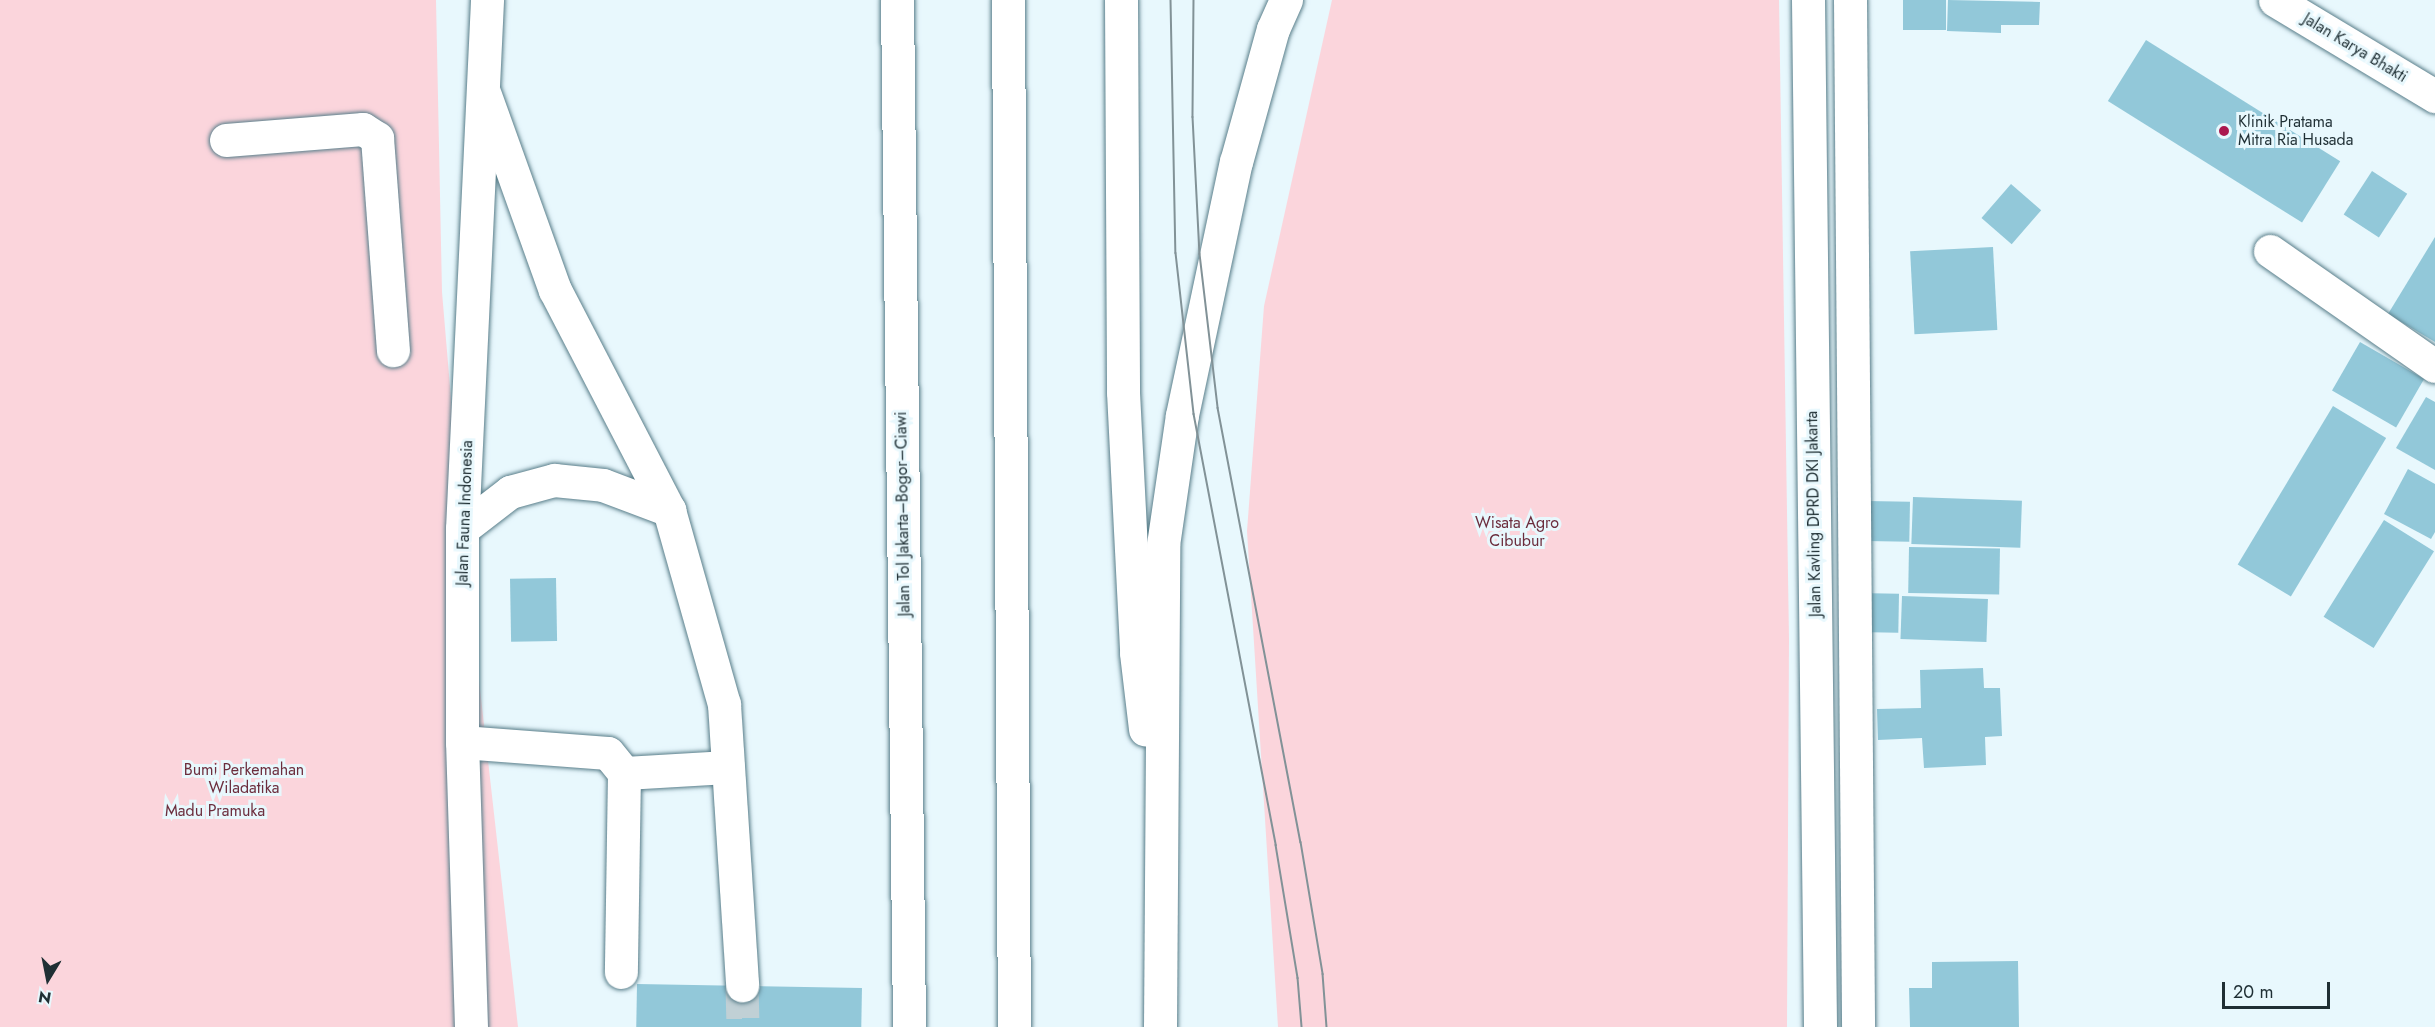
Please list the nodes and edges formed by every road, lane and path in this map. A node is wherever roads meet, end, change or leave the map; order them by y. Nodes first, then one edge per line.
1 (487, 0) edge
2 (897, 0) edge
3 (1008, 0) edge
4 (1121, 0) edge
5 (1286, 0) edge
6 (1808, 0) edge
7 (1850, 0) edge
8 (2275, 0) edge
9 (485, 94) junction
10 (2435, 96) edge
11 (226, 140) dead end
12 (2270, 251) dead end
13 (393, 350) dead end
14 (2435, 366) edge
15 (669, 510) junction
16 (462, 530) junction
17 (462, 742) junction
18 (728, 766) junction
19 (624, 773) junction
20 (1163, 895) junction
21 (1161, 954) junction
22 (621, 972) dead end
23 (742, 985) tunnel mouth
24 (471, 1027) edge
25 (909, 1027) edge
26 (1014, 1027) edge
27 (1160, 1027) edge
28 (1173, 1027) edge
29 (1820, 1027) edge
30 (1858, 1027) edge

1 - 9 main road, Jalan Fauna Indonesia
2 - 25 main road, Jalan Tol Jakarta–Bogor–Ciawi
3 - 26 main road
4 - 20 main road
5 - 20 main road
6 - 29 main road, Jalan Kavling DPRD DKI Jakarta
7 - 30 main road
8 - 10 main road, Jalan Karya Bhakti
9 - 15 main road
9 - 16 main road, Jalan Fauna Indonesia
11 - 13 main road
12 - 14 main road
15 - 16 main road
15 - 18 main road
16 - 17 main road, Jalan Fauna Indonesia
17 - 19 main road
17 - 24 main road, Jalan Fauna Indonesia
18 - 19 main road
18 - 23 main road
19 - 22 main road
20 - 21 main road
21 - 27 main road
21 - 28 main road

